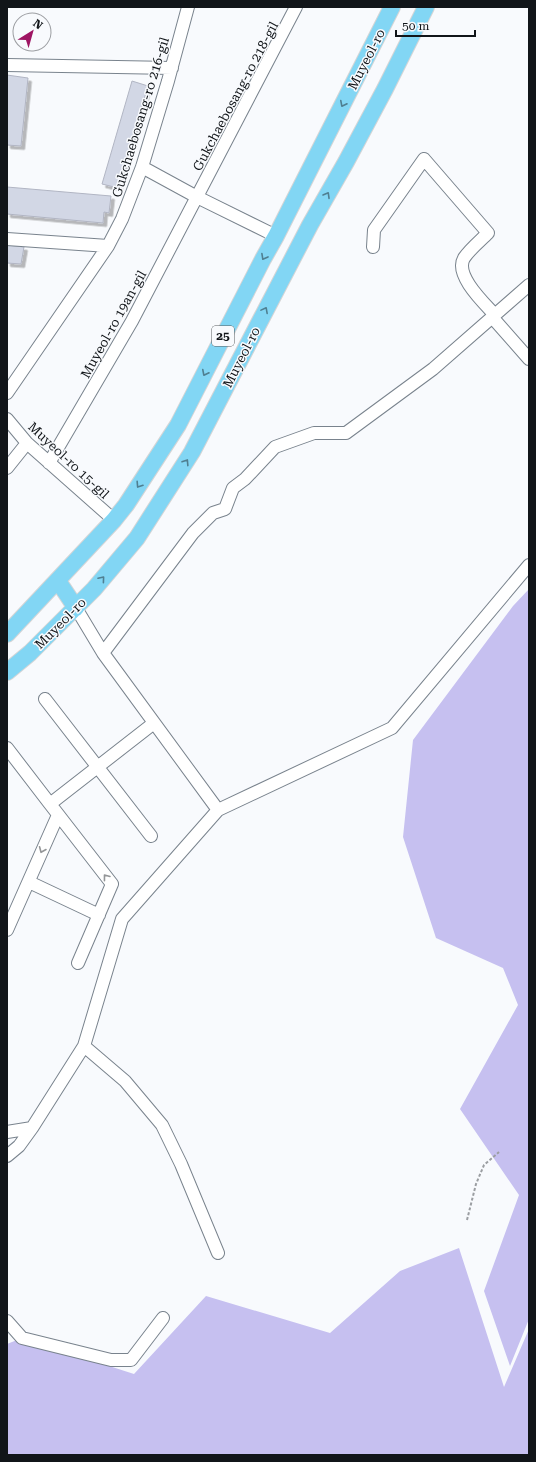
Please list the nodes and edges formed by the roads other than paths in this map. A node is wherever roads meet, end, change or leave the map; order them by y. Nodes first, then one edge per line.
1 (188, 7) edge
2 (296, 7) edge
3 (392, 7) edge
4 (426, 7) edge
5 (7, 64) edge
6 (172, 68) junction
7 (142, 167) junction
8 (197, 197) junction
9 (276, 236) junction
10 (7, 239) edge
11 (108, 246) junction
12 (373, 247) dead end
13 (529, 285) edge
14 (493, 316) junction
15 (529, 359) edge
16 (7, 392) edge
17 (7, 419) edge
18 (27, 443) junction
19 (49, 463) junction
20 (7, 468) edge
21 (114, 520) junction
22 (529, 565) edge
23 (58, 581) junction
24 (76, 608) junction
25 (7, 634) edge
26 (102, 653) junction
27 (7, 672) edge
28 (45, 699) dead end
29 (154, 723) junction
30 (7, 748) edge
31 (97, 767) junction
32 (50, 804) junction
33 (218, 810) junction
34 (58, 814) junction
35 (151, 836) dead end
36 (29, 882) junction
37 (99, 915) junction
38 (7, 930) edge
39 (78, 963) dead end
40 (84, 1046) junction
41 (32, 1128) junction
42 (7, 1132) edge
43 (7, 1156) edge
44 (218, 1254) dead end
45 (163, 1318) dead end
46 (7, 1321) edge

1 - 6 street, Gukchaebosang-ro 216-gil
2 - 8 street, Gukchaebosang-ro 218-gil
3 -> 9 main road, Muyeol-ro / 25
24 -> 4 main road, Muyeol-ro
5 - 6 street
6 - 7 street, Gukchaebosang-ro 216-gil
7 - 8 street
7 - 11 street, Gukchaebosang-ro 216-gil
8 - 9 street
8 - 19 street, Muyeol-ro 19an-gil
9 -> 21 main road, Muyeol-ro / 25
10 - 11 street
11 - 16 street, Gukchaebosang-ro 216-gil
12 - 14 street
13 - 14 street
14 - 15 street
14 - 26 street
17 - 18 street, Muyeol-ro 15-gil
18 - 19 street, Muyeol-ro 15-gil
18 - 20 street
19 - 21 street, Muyeol-ro 15-gil
21 - 23 main road, Muyeol-ro / 25
22 - 33 street
23 - 24 main road
23 - 25 main road, Muyeol-ro / 25
24 - 26 street
24 - 27 main road, Muyeol-ro
26 - 29 street
28 - 31 street
29 - 31 street
29 - 33 street
30 - 32 street
31 - 32 street
31 - 35 street
32 - 34 street
33 - 40 street
34 -> 36 street
37 -> 34 street
36 - 37 street
36 - 38 street
37 - 39 street
40 - 41 street
40 - 44 street
41 - 42 street
41 - 43 street
45 - 46 street

